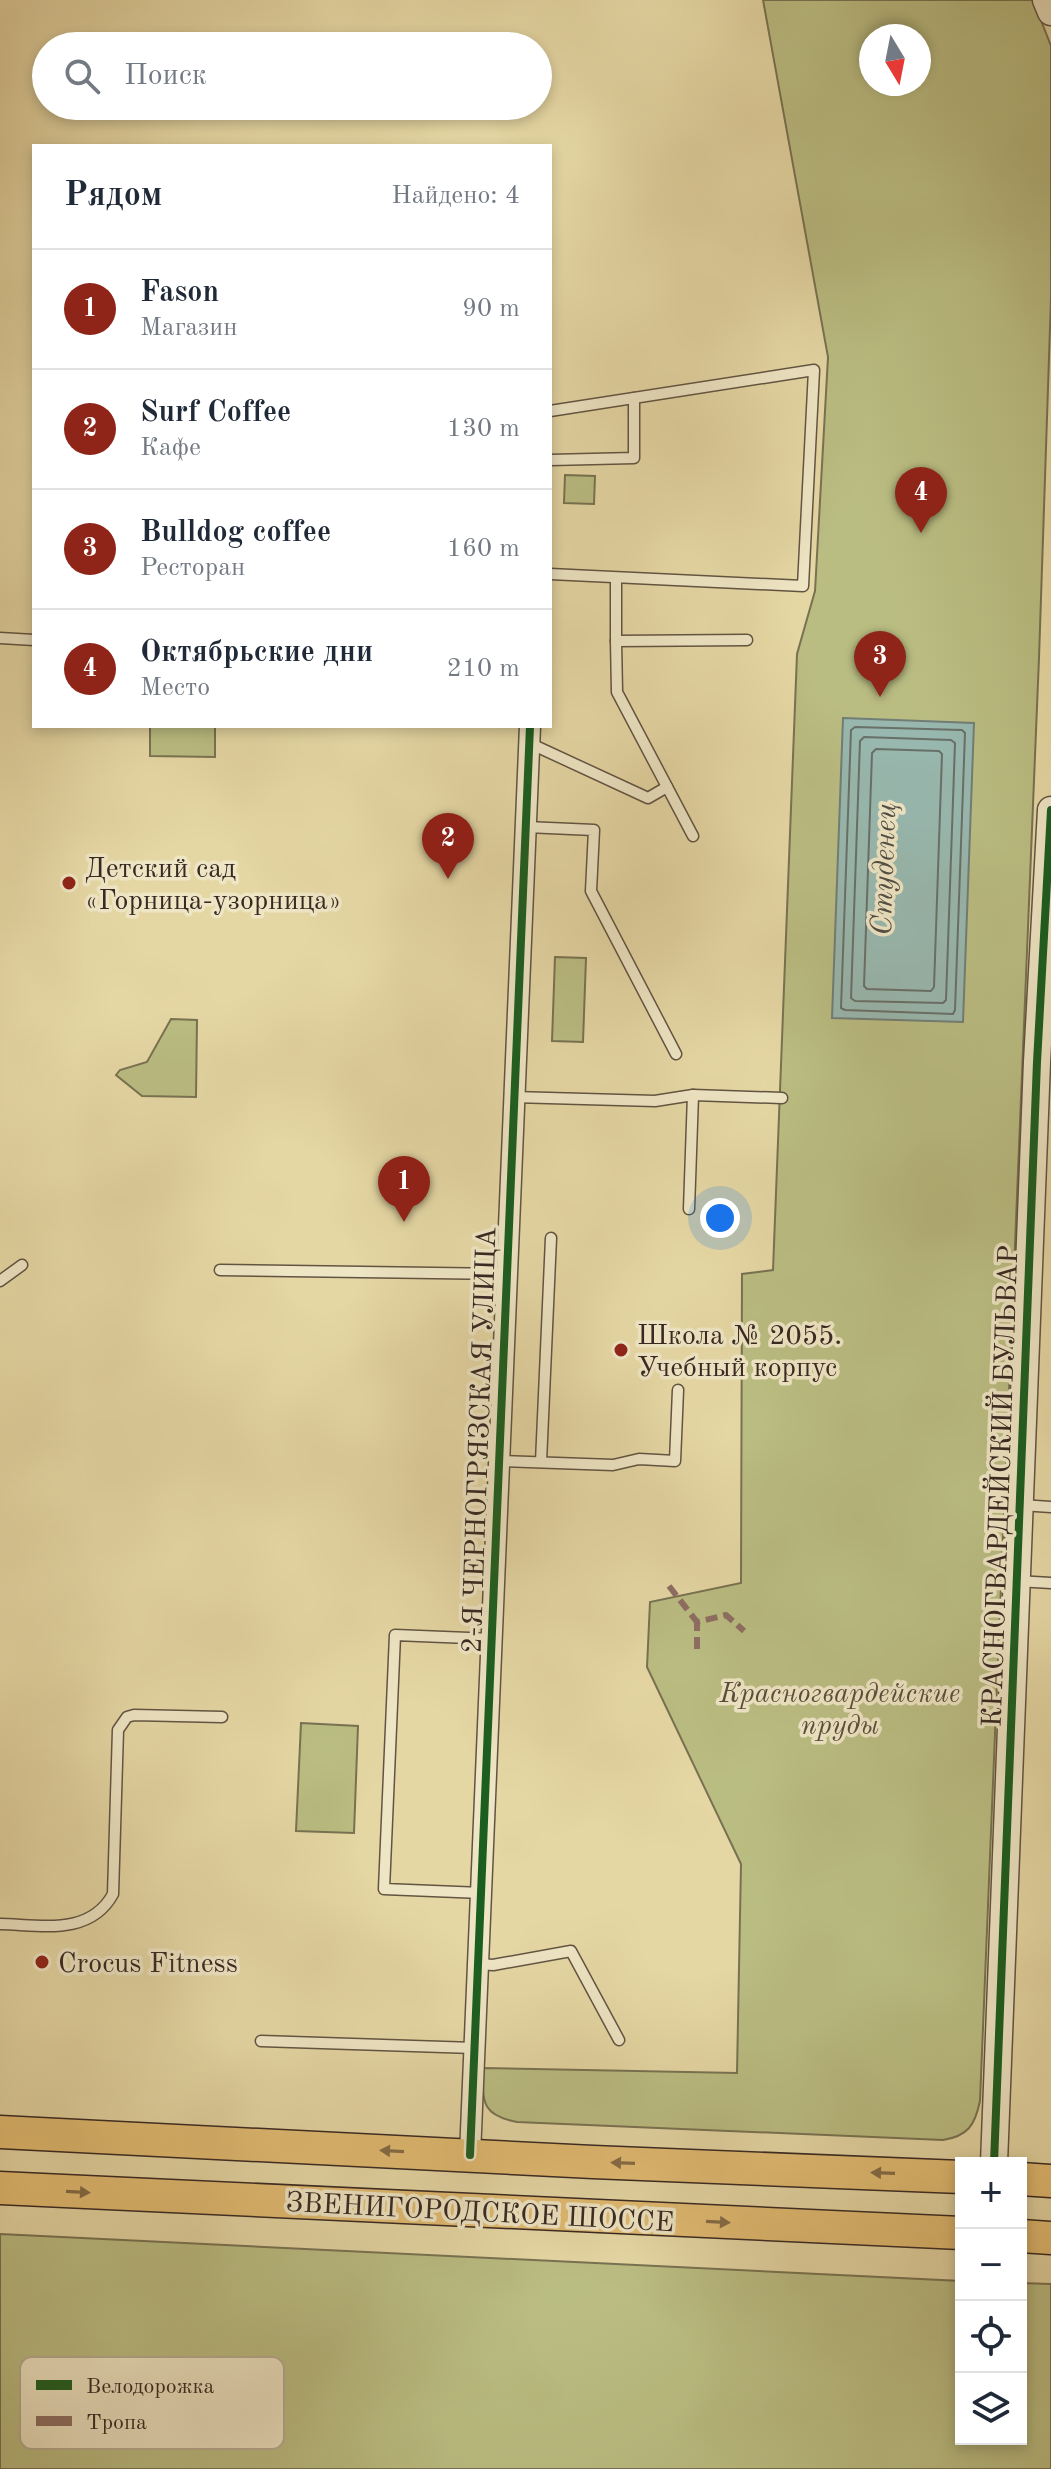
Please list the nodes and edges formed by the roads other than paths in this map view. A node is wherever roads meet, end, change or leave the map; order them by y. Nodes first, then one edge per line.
1 (1046, 0) edge
2 (1051, 12) edge
3 (634, 398) junction
4 (552, 411) edge
5 (552, 460) edge
6 (552, 574) edge
7 (616, 578) junction
8 (0, 638) edge
9 (32, 640) edge
10 (747, 640) dead end
11 (616, 641) junction
12 (530, 734) edge
13 (667, 787) junction
14 (1051, 810) edge
15 (526, 827) junction
16 (693, 836) dead end
17 (676, 1054) dead end
18 (693, 1095) junction
19 (513, 1097) junction
20 (782, 1098) dead end
21 (689, 1209) dead end
22 (551, 1238) dead end
23 (22, 1265) dead end
24 (220, 1270) dead end
25 (506, 1274) junction
26 (0, 1281) edge
27 (678, 1390) dead end
28 (499, 1461) junction
29 (541, 1462) junction
30 (1020, 1505) junction
31 (1051, 1507) edge
32 (1017, 1581) junction
33 (1051, 1583) edge
34 (493, 1639) junction
35 (222, 1717) dead end
36 (482, 1893) junction
37 (0, 1924) edge
38 (478, 1964) junction
39 (619, 2040) dead end
40 (261, 2041) dead end
41 (474, 2048) junction
42 (0, 2132) edge
43 (470, 2155) junction
44 (994, 2157) edge
45 (955, 2177) edge
46 (1027, 2179) edge
47 (1051, 2181) edge
48 (0, 2188) edge
49 (955, 2233) edge
50 (1027, 2236) edge
51 (1051, 2238) edge

1 - 2 street
3 - 4 lane
3 - 5 lane
3 - 7 lane
6 - 7 lane
7 - 11 lane
8 - 9 lane
10 - 11 lane
11 - 13 lane
12 - 13 lane
12 - 15 street, 2-Я ЧЕРНОГРЯЗСКАЯ УЛИЦА
13 - 16 lane
14 - 30 street, КРАСНОГВАРДЕЙСКИЙ БУЛЬВАР
15 - 17 lane
15 - 19 street, 2-Я ЧЕРНОГРЯЗСКАЯ УЛИЦА
18 - 19 lane
18 - 20 lane
18 - 21 lane
19 - 25 street, 2-Я ЧЕРНОГРЯЗСКАЯ УЛИЦА
22 - 29 lane
23 - 26 lane
24 - 25 lane
25 - 28 street, 2-Я ЧЕРНОГРЯЗСКАЯ УЛИЦА
27 - 29 lane
28 - 29 lane
28 - 34 street, 2-Я ЧЕРНОГРЯЗСКАЯ УЛИЦА
30 - 31 lane
30 - 32 street, КРАСНОГВАРДЕЙСКИЙ БУЛЬВАР
32 - 33 lane
32 - 44 street, КРАСНОГВАРДЕЙСКИЙ БУЛЬВАР
34 - 36 street, 2-Я ЧЕРНОГРЯЗСКАЯ УЛИЦА
34 - 36 lane
35 - 37 lane
36 - 38 street, 2-Я ЧЕРНОГРЯЗСКАЯ УЛИЦА
38 - 39 lane
38 - 41 street, 2-Я ЧЕРНОГРЯЗСКАЯ УЛИЦА
40 - 41 lane
41 - 43 street, 2-Я ЧЕРНОГРЯЗСКАЯ УЛИЦА
43 -> 42 main road, ЗВЕНИГОРОДСКОЕ ШОССЕ
45 -> 43 main road, ЗВЕНИГОРОДСКОЕ ШОССЕ
46 - 47 main road
48 -> 49 main road, ЗВЕНИГОРОДСКОЕ ШОССЕ
50 - 51 main road

